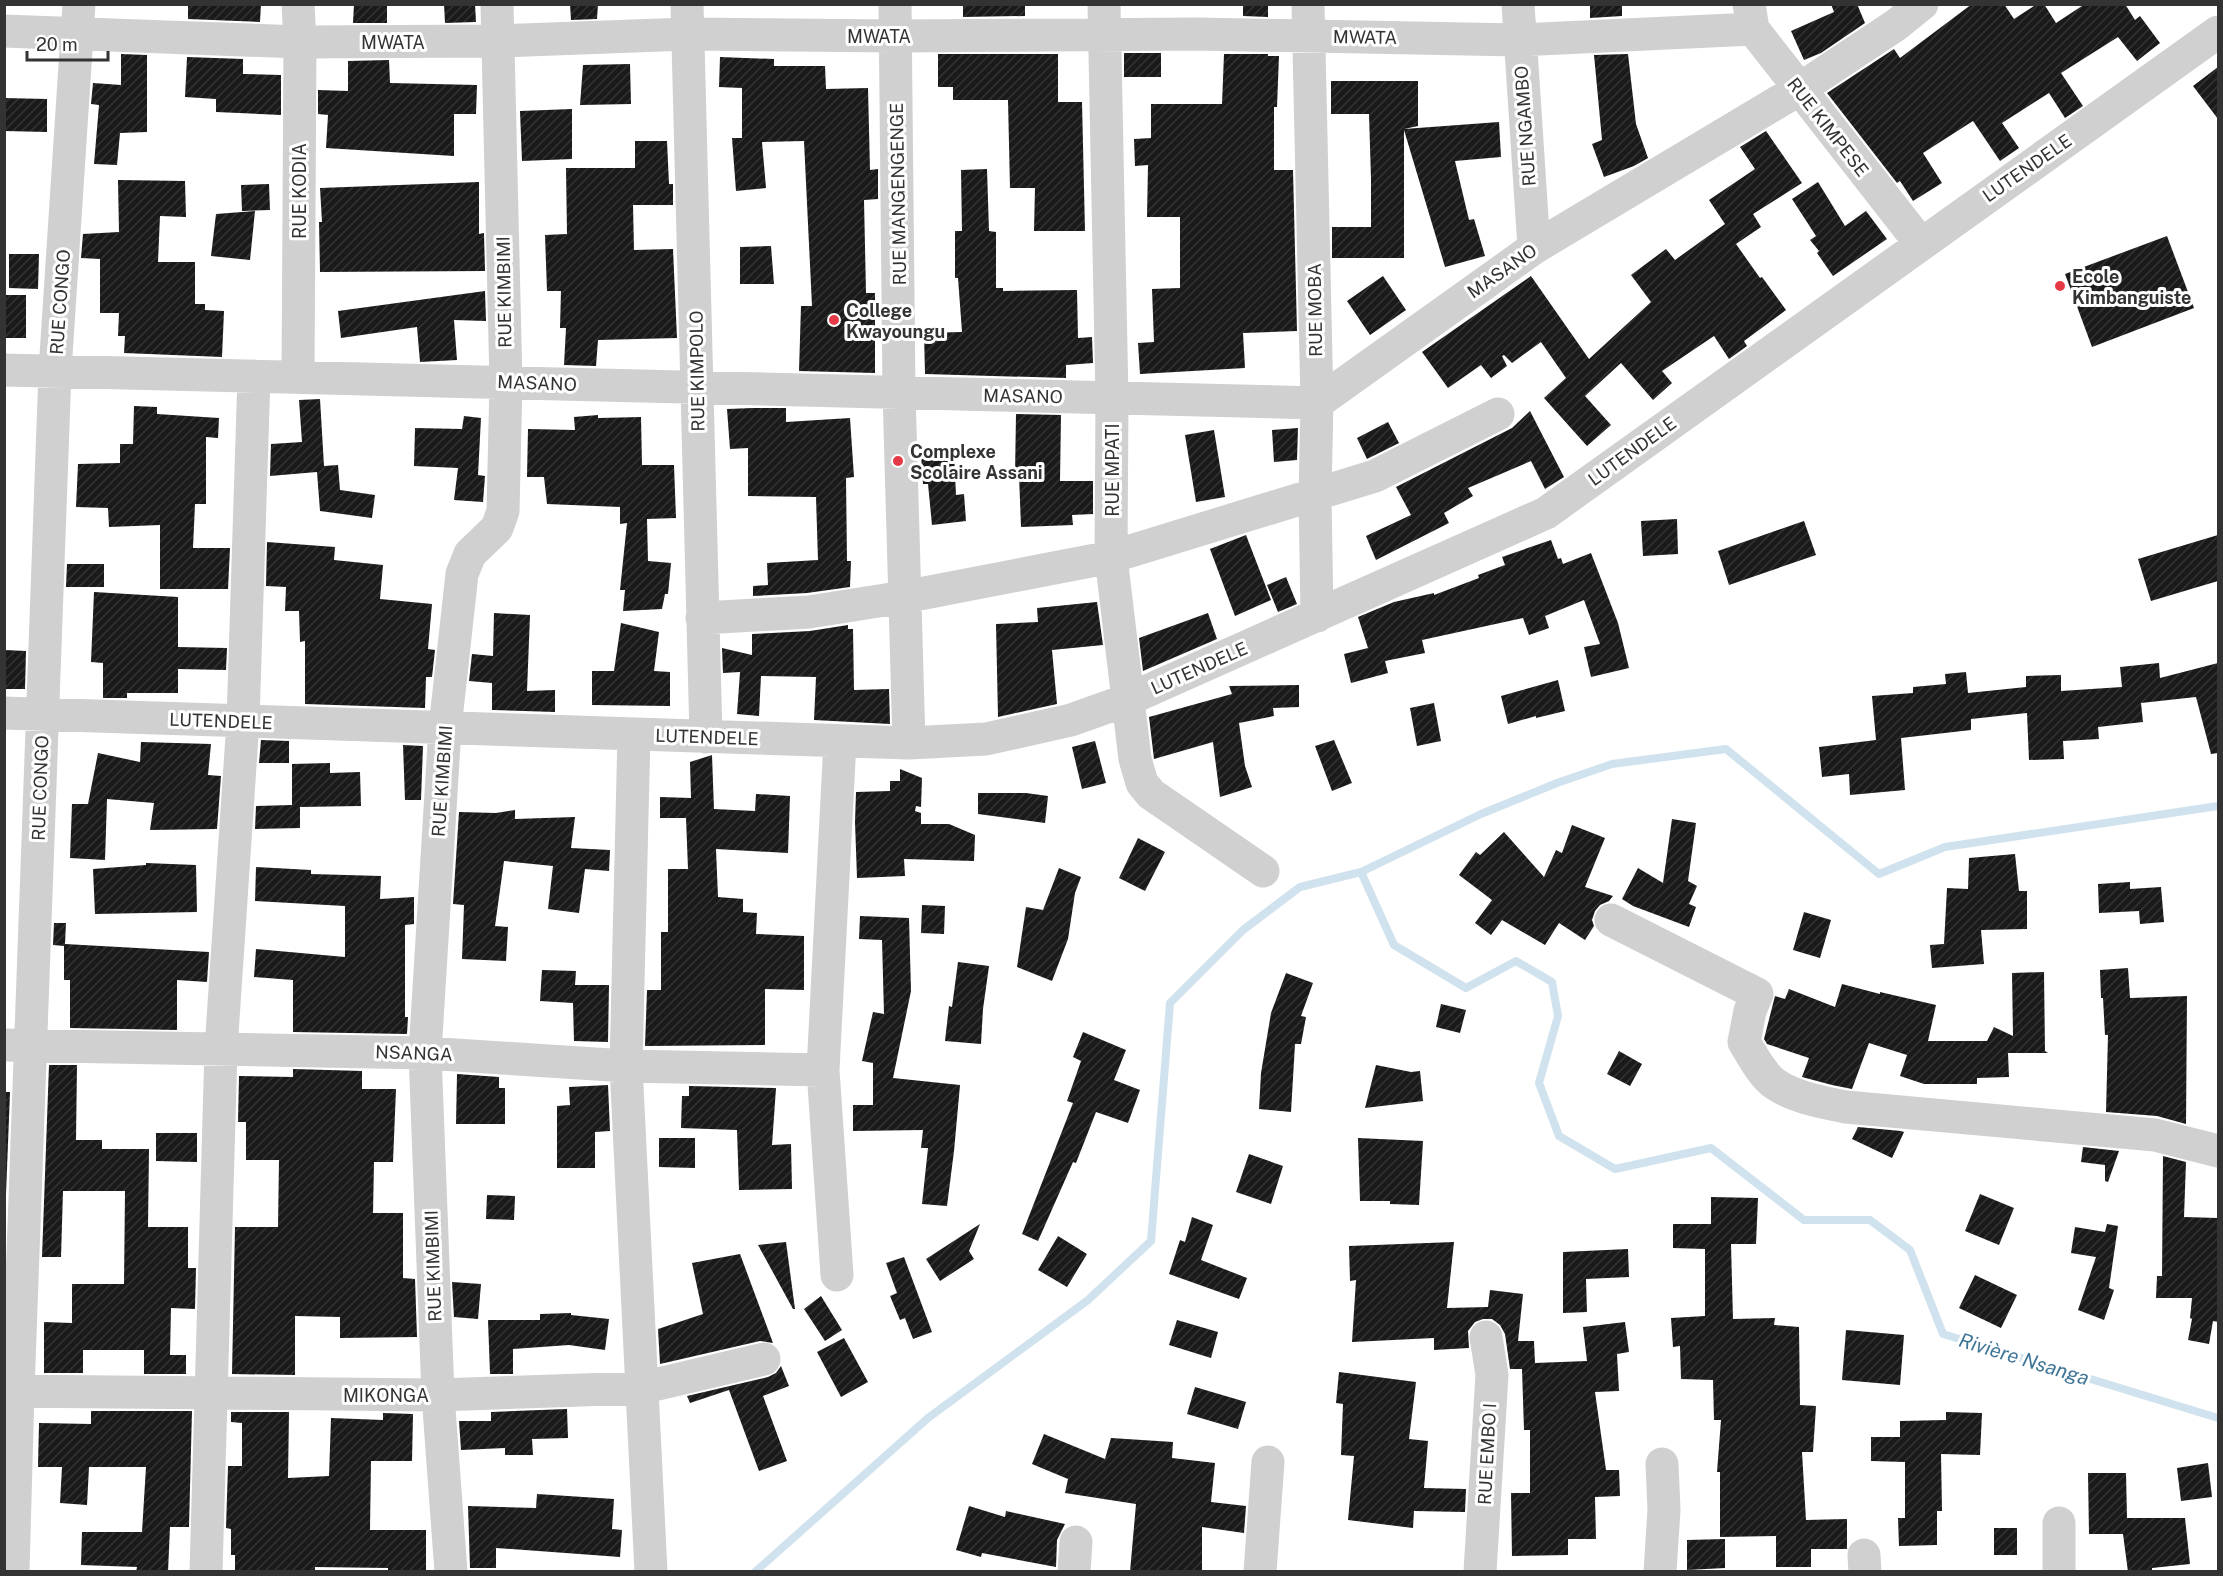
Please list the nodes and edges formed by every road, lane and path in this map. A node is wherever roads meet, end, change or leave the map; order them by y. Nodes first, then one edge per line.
1 (298, 4) edge
2 (497, 4) edge
3 (1518, 4) edge
4 (1922, 4) edge
5 (1751, 17) edge
6 (78, 18) edge
7 (687, 19) edge
8 (1104, 19) edge
9 (896, 20) edge
10 (1308, 20) edge
11 (4, 31) edge
12 (2218, 32) edge
13 (1519, 40) junction
14 (300, 42) junction
15 (498, 42) junction
16 (1798, 90) junction
17 (1921, 244) junction
18 (1534, 248) junction
19 (4, 369) edge
20 (56, 371) junction
21 (254, 376) junction
22 (298, 377) junction
23 (506, 382) junction
24 (697, 388) junction
25 (899, 392) junction
26 (1112, 398) junction
27 (1317, 403) junction
28 (1498, 414) dead end
29 (1315, 495) junction
30 (1111, 557) junction
31 (904, 597) junction
32 (1317, 616) junction
33 (702, 618) junction
34 (1127, 700) junction
35 (4, 713) edge
36 (43, 715) junction
37 (243, 721) junction
38 (445, 728) junction
39 (634, 734) junction
40 (706, 737) junction
41 (840, 741) junction
42 (909, 743) junction
43 (1263, 871) dead end
44 (1611, 920) dead end
45 (17, 1046) edge
46 (221, 1049) junction
47 (425, 1053) junction
48 (626, 1066) junction
49 (823, 1070) junction
50 (2218, 1150) edge
51 (837, 1275) dead end
52 (1486, 1337) dead end
53 (764, 1359) dead end
54 (641, 1388) junction
55 (11, 1391) edge
56 (210, 1395) junction
57 (438, 1395) junction
58 (1268, 1462) dead end
59 (1662, 1464) dead end
60 (2058, 1523) dead end
61 (13, 1572) edge
62 (206, 1572) edge
63 (451, 1572) edge
64 (651, 1572) edge
65 (1260, 1572) edge
66 (1480, 1572) edge
67 (1660, 1572) edge
68 (2059, 1572) edge

1 - 14 street, RUE KODIA
2 - 15 street, RUE KIMBIMI
3 - 13 street, RUE NGAMBO
4 - 16 street, MASANO
5 - 13 street, MWATA
5 - 16 street, RUE KIMPESE
6 - 11 street, MWATA
6 - 14 street, MWATA
6 - 20 street, RUE CONGO
7 - 9 street, MWATA
7 - 15 street, MWATA
7 - 24 street, RUE KIMPOLO
8 - 9 street, MWATA
8 - 10 street, MWATA
8 - 26 street, RUE MPATI
9 - 25 street, RUE MANGENGENGE
10 - 13 street, MWATA
10 - 27 street, RUE MOBA
12 - 17 street, LUTENDELE
13 - 18 street, RUE NGAMBO
14 - 15 street, MWATA
14 - 22 street, RUE KODIA
15 - 23 street, RUE KIMBIMI
16 - 17 street, RUE KIMPESE
16 - 18 street, MASANO
17 - 32 street, LUTENDELE
18 - 27 street, MASANO
19 - 20 street, MASANO
20 - 21 street, MASANO
20 - 36 street, RUE CONGO
21 - 22 street, MASANO
21 - 37 street
22 - 23 street, MASANO
23 - 24 street, MASANO
23 - 38 street, RUE KIMBIMI
24 - 25 street, MASANO
24 - 33 street, RUE KIMPOLO
25 - 26 street, MASANO
25 - 31 street, RUE MANGENGENGE
26 - 27 street, MASANO
26 - 30 street, RUE MPATI
27 - 29 street, RUE MOBA
28 - 29 street
29 - 30 street
29 - 32 street, RUE MOBA
30 - 31 street
30 - 34 street, RUE MPATI
31 - 33 street
31 - 42 street, RUE MANGENGENGE
32 - 34 street, LUTENDELE
33 - 40 street, RUE KIMPOLO
34 - 42 street, LUTENDELE
34 - 43 street, RUE MPATI
35 - 36 street, LUTENDELE
36 - 37 street, LUTENDELE
36 - 45 street, RUE CONGO
37 - 38 street, LUTENDELE
37 - 46 street
38 - 39 street, LUTENDELE
38 - 47 street, RUE KIMBIMI
39 - 40 street, LUTENDELE
39 - 48 street
40 - 41 street, LUTENDELE
41 - 42 street, LUTENDELE
41 - 49 street
44 - 50 street
45 - 46 street, NSANGA
45 - 55 street, RUE CONGO
46 - 47 street, NSANGA
46 - 56 street
47 - 48 street, NSANGA
47 - 57 street, RUE KIMBIMI
48 - 49 street, NSANGA
48 - 54 street
49 - 51 street
52 - 66 street, RUE EMBO I
53 - 54 street, MIKONGA
54 - 57 street, MIKONGA
54 - 64 street
55 - 56 street, MIKONGA
55 - 61 street, RUE CONGO
56 - 57 street, MIKONGA
56 - 62 street
57 - 63 street, RUE KIMBIMI
58 - 65 street
59 - 67 street
60 - 68 street

